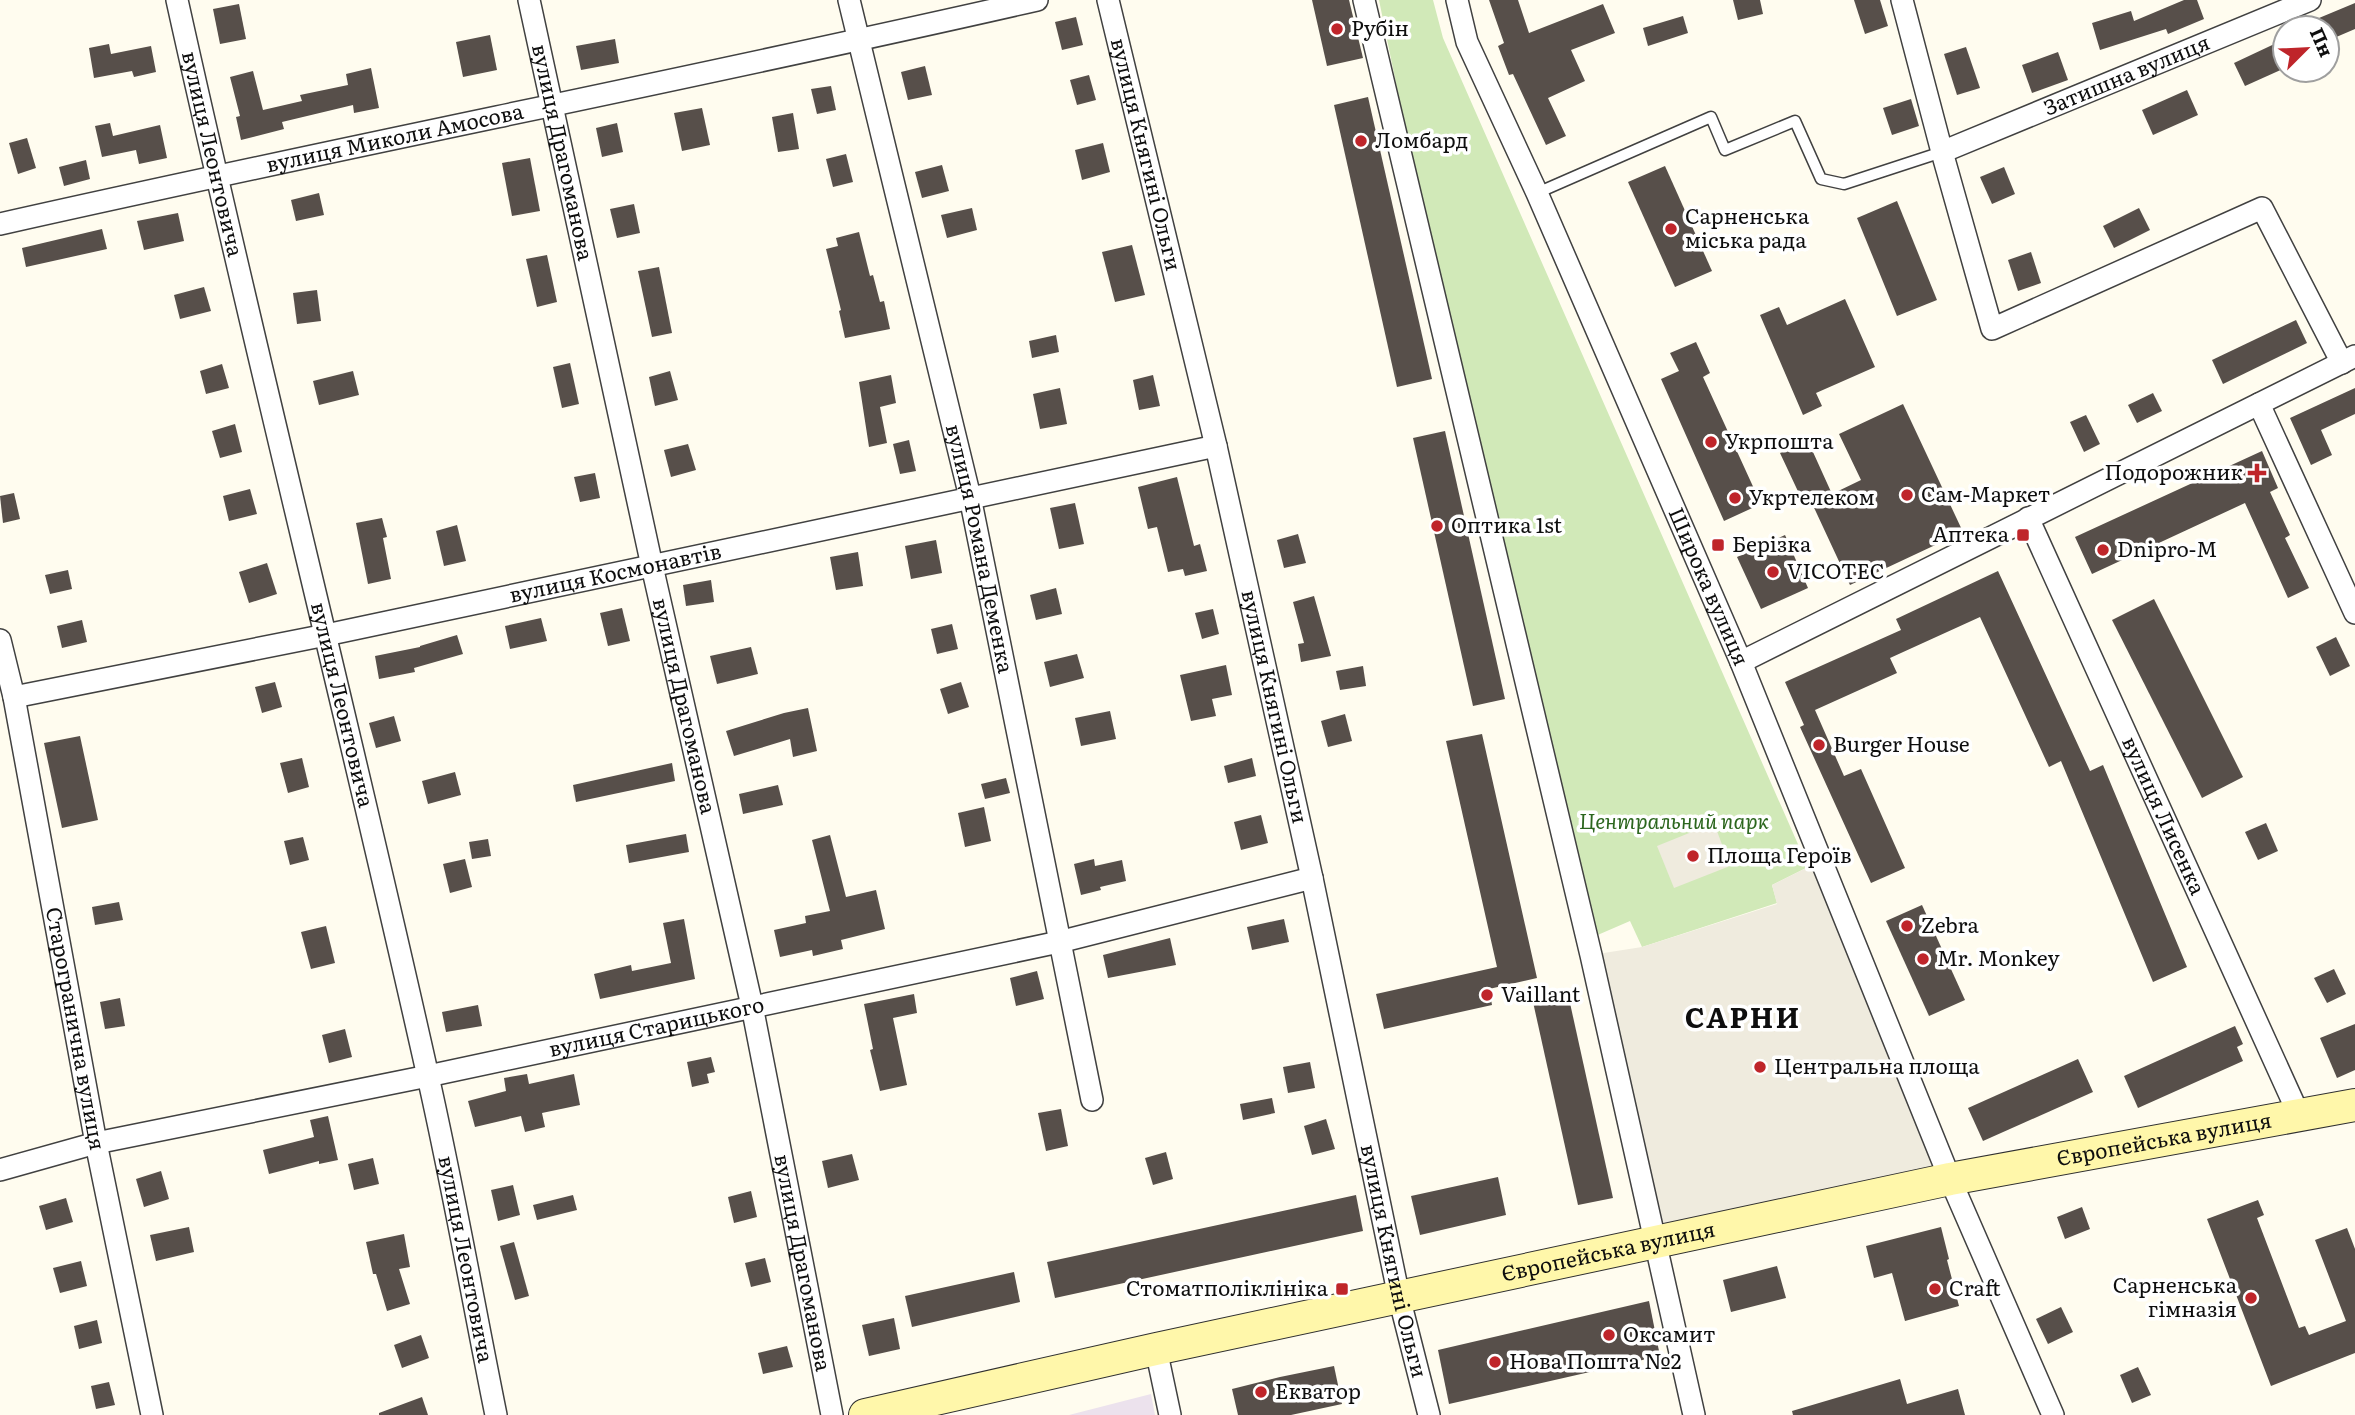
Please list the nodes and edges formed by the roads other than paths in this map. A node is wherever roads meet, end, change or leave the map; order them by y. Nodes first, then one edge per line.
1 (177, 0) edge
2 (529, 0) edge
3 (849, 0) edge
4 (1037, 0) edge
5 (1108, 0) edge
6 (1364, 0) edge
7 (1457, 0) edge
8 (1902, 0) edge
9 (2310, 0) edge
10 (859, 41) junction
11 (553, 105) junction
12 (1942, 152) junction
13 (216, 175) junction
14 (1537, 193) junction
15 (0, 224) edge
16 (2348, 359) edge
17 (2259, 404) junction
18 (1216, 446) junction
19 (970, 497) junction
20 (2028, 518) junction
21 (652, 566) junction
22 (2355, 613) edge
23 (326, 635) junction
24 (0, 640) edge
25 (1741, 662) junction
26 (14, 697) junction
27 (1312, 878) junction
28 (1059, 942) junction
29 (752, 1006) junction
30 (428, 1076) junction
31 (1092, 1100) dead end
32 (2355, 1105) edge
33 (2299, 1115) junction
34 (96, 1143) junction
35 (0, 1170) edge
36 (1950, 1179) junction
37 (1656, 1244) junction
38 (1399, 1297) junction
39 (1156, 1349) junction
40 (152, 1415) edge
41 (496, 1415) edge
42 (832, 1415) edge
43 (864, 1415) edge
44 (1170, 1415) edge
45 (1429, 1415) edge
46 (1694, 1415) edge
47 (2053, 1415) edge

1 - 13 street, вулиця Леонтовича
2 - 11 street, вулиця Драгоманова
3 - 10 street, вулиця Романа Деменка
4 - 10 street, вулиця Миколи Амосова
5 - 18 street, вулиця Княгині Ольги
6 - 37 street
7 - 14 street, Широка вулиця
8 - 12 street
9 - 12 street, Затишна вулиця
10 - 11 street, вулиця Миколи Амосова
10 - 19 street, вулиця Романа Деменка
11 - 13 street, вулиця Миколи Амосова
11 - 21 street, вулиця Драгоманова
12 - 14 lane
12 - 16 street
13 - 15 street, вулиця Миколи Амосова
13 - 23 street, вулиця Леонтовича
14 - 25 street, Широка вулиця
16 - 17 street
17 - 20 street
17 - 22 street
18 - 19 street, вулиця Космонавтів
18 - 27 street, вулиця Княгині Ольги
19 - 21 street, вулиця Космонавтів
19 - 28 street, вулиця Романа Деменка
20 - 25 street
20 - 33 street, вулиця Лисенка
21 - 23 street, вулиця Космонавтів
21 - 29 street, вулиця Драгоманова
23 - 26 street, вулиця Космонавтів
23 - 30 street, вулиця Леонтовича
24 - 26 street, Старогранична вулиця
25 - 36 street, Широка вулиця
26 - 34 street, Старогранична вулиця
27 - 28 street, вулиця Старицького
27 - 38 street, вулиця Княгині Ольги
28 - 29 street, вулиця Старицького
28 - 31 street, вулиця Романа Деменка
29 - 30 street, вулиця Старицького
29 - 42 street, вулиця Драгоманова
30 - 34 street, вулиця Старицького
30 - 41 street, вулиця Леонтовича
32 - 33 main road, Європейська вулиця
33 - 36 main road, Європейська вулиця
34 - 35 street, вулиця Старицького
34 - 40 street, Старогранична вулиця
36 - 37 main road, Європейська вулиця
36 - 47 street, Широка вулиця
37 - 38 main road, Європейська вулиця
37 - 46 street
38 - 39 main road, Європейська вулиця
38 - 45 street, вулиця Княгині Ольги
39 - 43 main road, Європейська вулиця
39 - 44 street

